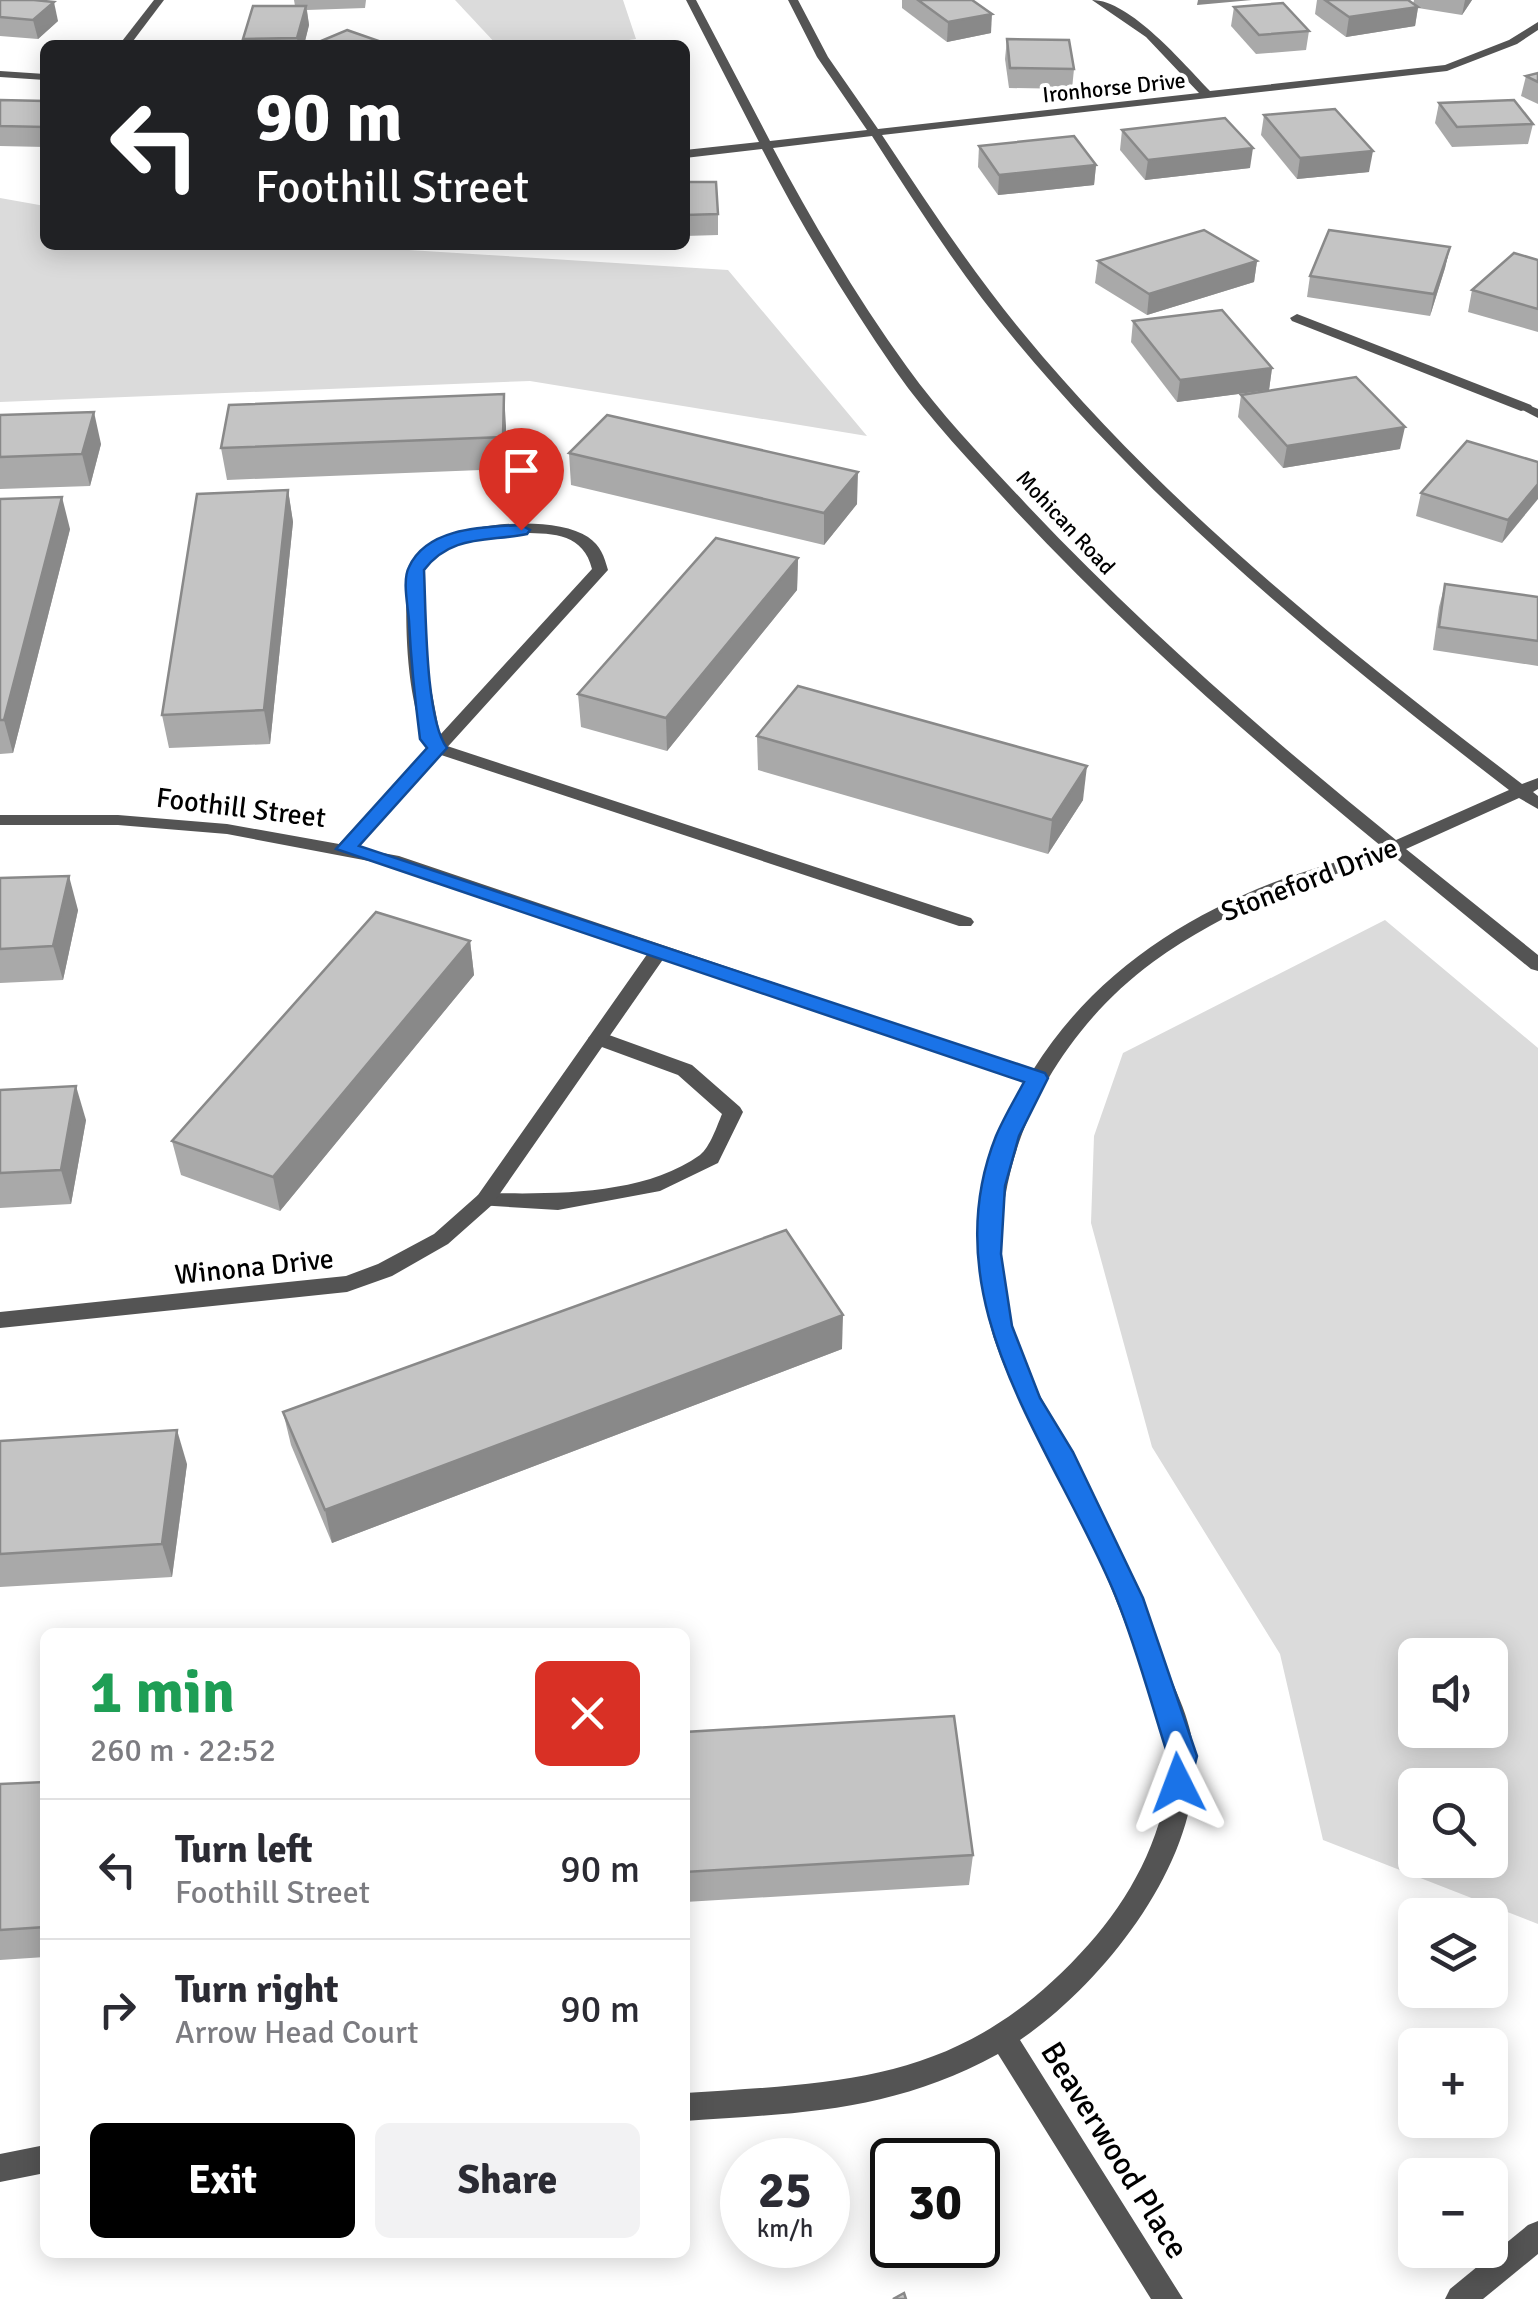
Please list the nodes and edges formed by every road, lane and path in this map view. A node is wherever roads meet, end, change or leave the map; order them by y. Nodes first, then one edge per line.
1 (159, 0) edge
2 (691, 0) edge
3 (794, 0) edge
4 (1097, 0) edge
5 (1538, 25) edge
6 (128, 40) edge
7 (0, 74) edge
8 (40, 77) edge
9 (1209, 97) junction
10 (876, 134) junction
11 (763, 146) junction
12 (690, 153) edge
13 (1297, 318) dead end
14 (1532, 411) edge
15 (438, 748) junction
16 (1532, 792) edge
17 (0, 820) edge
18 (1393, 847) junction
19 (346, 849) junction
20 (965, 922) dead end
21 (660, 950) junction
22 (1538, 966) edge
23 (598, 1038) junction
24 (1037, 1078) junction
25 (485, 1200) junction
26 (0, 1320) edge
27 (1003, 2038) junction
28 (690, 2108) edge
29 (40, 2160) edge
30 (0, 2168) edge
31 (1538, 2235) edge
32 (1168, 2299) edge
33 (1460, 2299) edge

1 - 6 street
2 - 11 street, Mohican Road
3 - 10 street
4 - 9 street
5 - 9 street, Ironhorse Drive
7 - 8 street
9 - 10 street, Ironhorse Drive
10 - 11 street, Ironhorse Drive
10 - 16 street
11 - 12 street, Ironhorse Drive
11 - 18 street, Mohican Road
13 - 14 street
15 - 15 street
15 - 19 street
15 - 20 street
16 - 18 street, Stoneford Drive
17 - 19 street, Foothill Street
18 - 22 street, Mohican Road
18 - 24 street, Stoneford Drive
19 - 21 street, Foothill Street
21 - 23 street, Winona Drive
21 - 24 street, Foothill Street
23 - 25 street, Winona Drive
23 - 25 street
24 - 27 street, Stoneford Drive
25 - 26 street, Winona Drive
27 - 28 street, Stoneford Drive
27 - 32 street, Beaverwood Place
29 - 30 street
31 - 33 street

